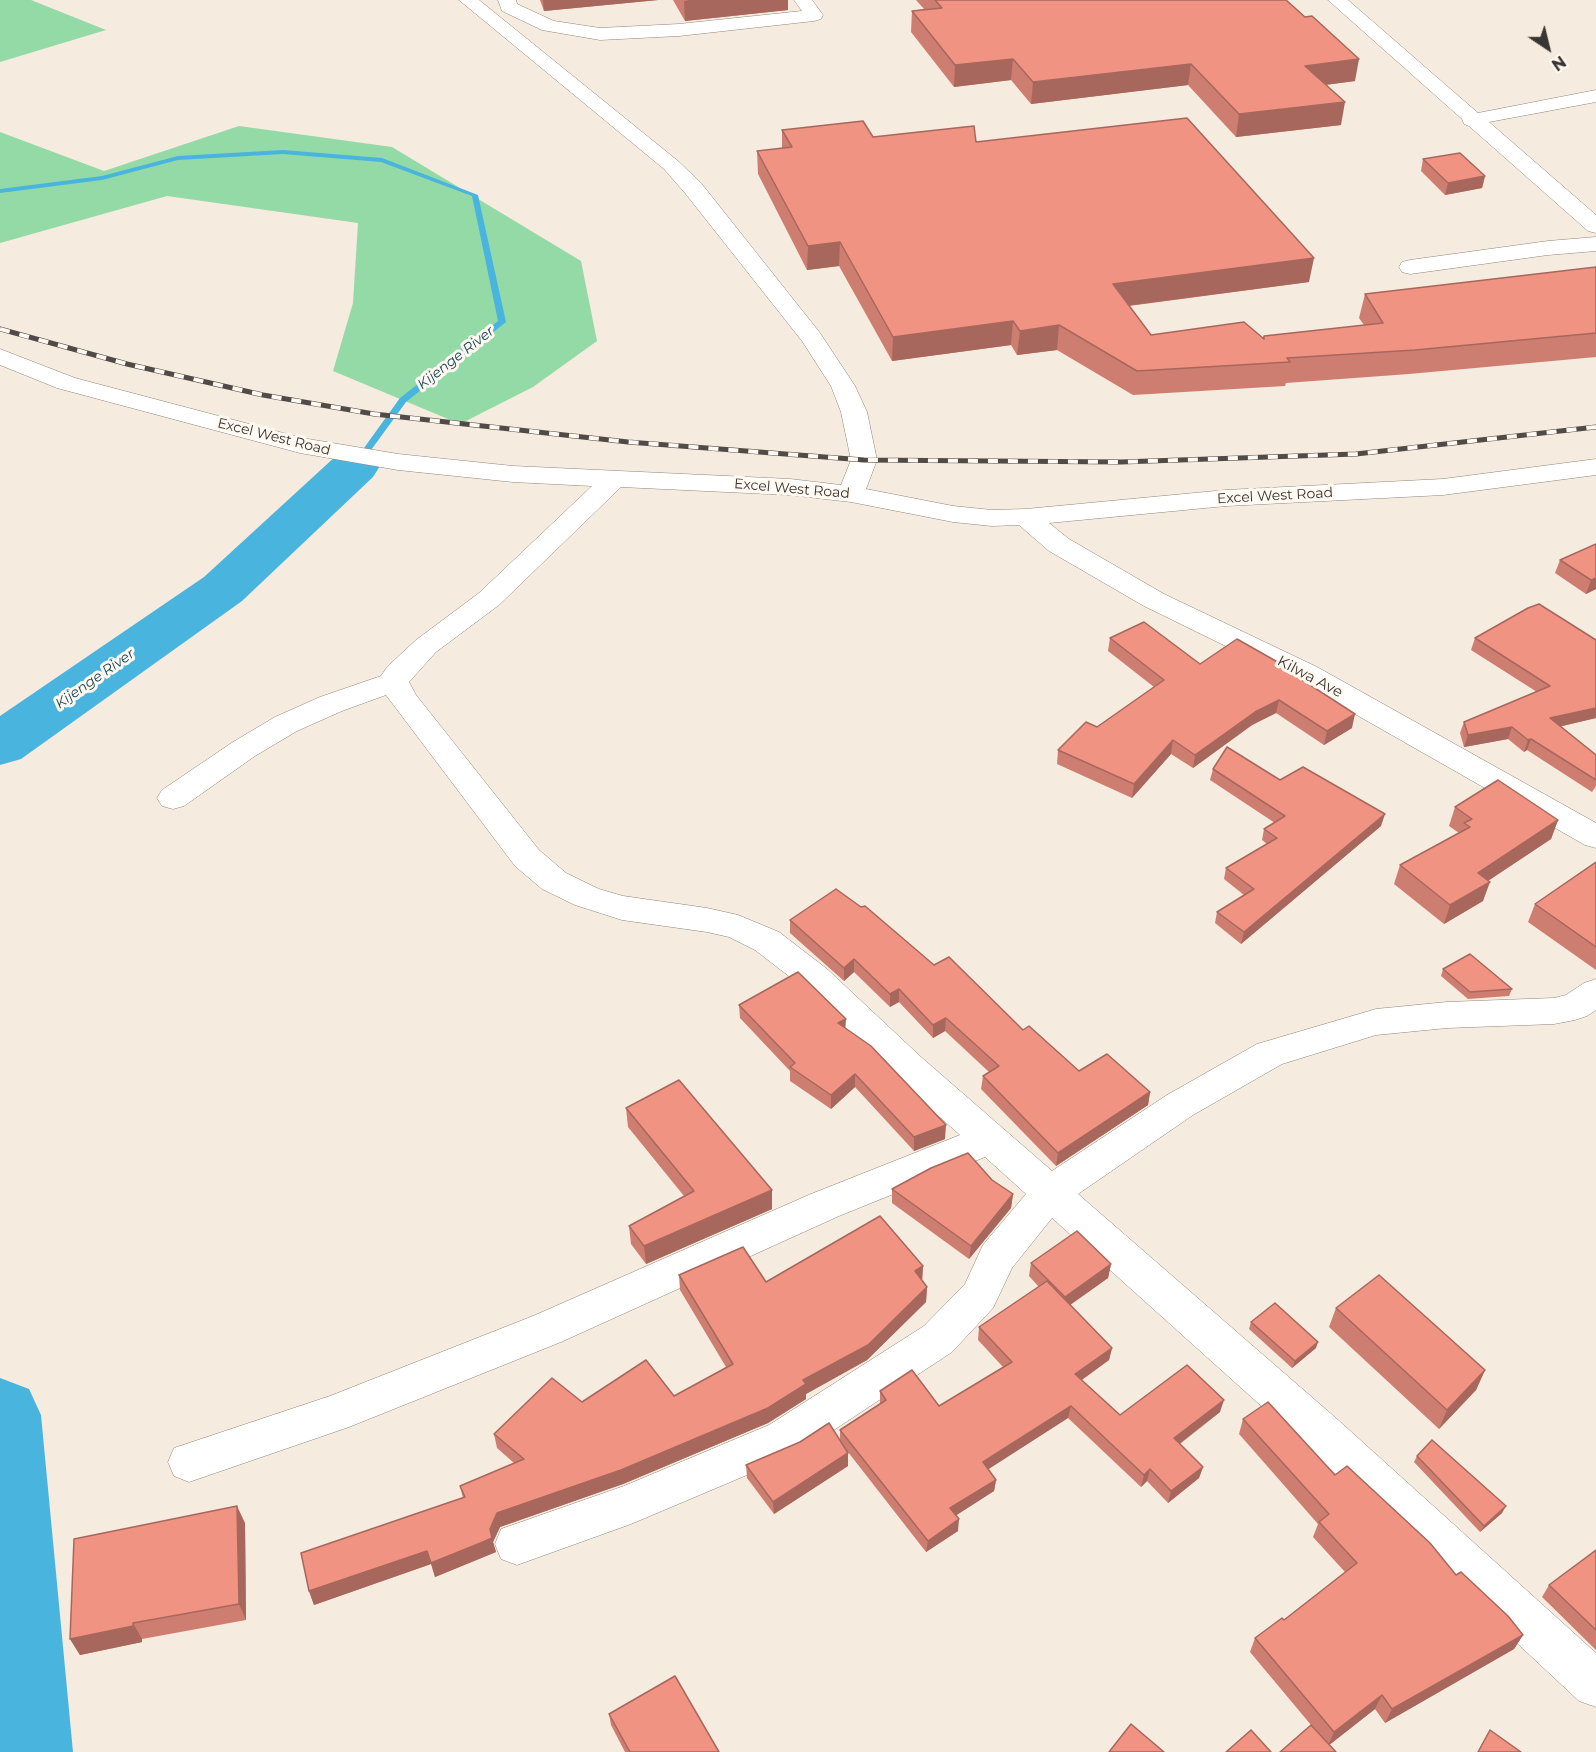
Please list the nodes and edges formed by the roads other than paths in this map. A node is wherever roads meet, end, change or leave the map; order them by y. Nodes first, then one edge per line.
1 (468, 0) edge
2 (507, 0) edge
3 (803, 0) edge
4 (1337, 0) edge
5 (1596, 96) edge
6 (1471, 120) junction
7 (1596, 226) edge
8 (1596, 244) edge
9 (1410, 267) dead end
10 (0, 356) edge
11 (1596, 467) edge
12 (613, 480) junction
13 (851, 494) junction
14 (1026, 517) junction
15 (394, 682) junction
16 (173, 798) dead end
17 (1596, 837) edge
18 (1596, 992) edge
19 (990, 1139) junction
20 (1050, 1192) junction
21 (189, 1462) dead end
22 (517, 1544) dead end
23 (1596, 1684) edge

1 - 13 street
2 - 3 street
4 - 6 street
5 - 6 street
6 - 7 street
8 - 9 street
10 - 12 street, Excel West Road
11 - 14 street, Excel West Road
12 - 13 street, Excel West Road
12 - 15 street
13 - 14 street, Excel West Road
14 - 17 street, Kilwa Ave
15 - 16 street
15 - 19 street
18 - 20 street
19 - 20 street
19 - 21 street
20 - 22 street
20 - 23 street

